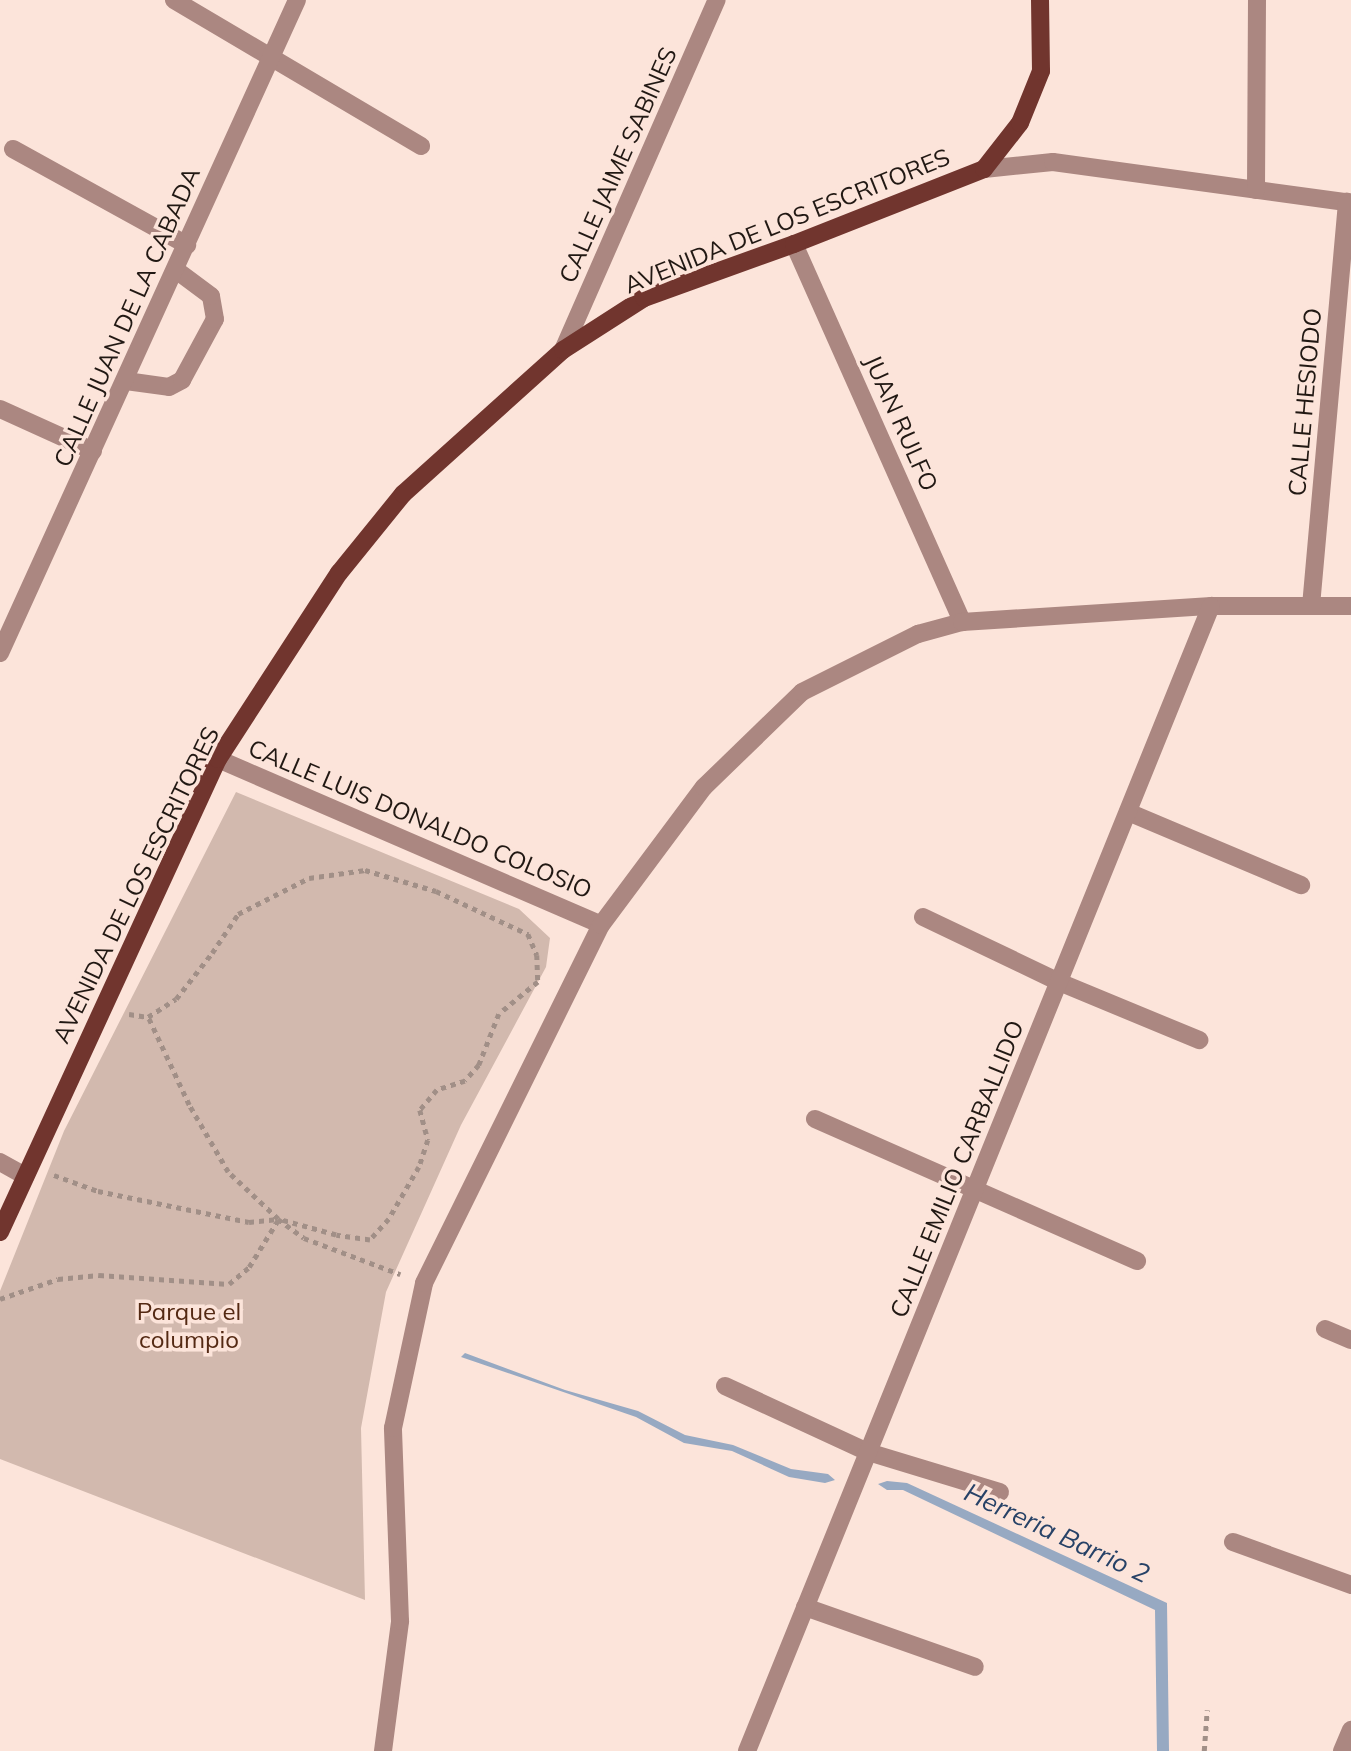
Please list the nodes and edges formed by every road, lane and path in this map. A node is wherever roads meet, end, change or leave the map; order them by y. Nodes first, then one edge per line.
1 (174, 0) edge
2 (297, 0) edge
3 (717, 0) edge
4 (1040, 0) edge
5 (1257, 0) edge
6 (271, 59) junction
7 (421, 146) dead end
8 (13, 149) dead end
9 (984, 169) junction
10 (1256, 190) junction
11 (1349, 203) edge
12 (794, 244) junction
13 (187, 245) junction
14 (176, 270) junction
15 (563, 350) junction
16 (126, 381) junction
17 (0, 409) edge
18 (93, 451) junction
19 (1212, 606) junction
20 (1311, 606) junction
21 (1351, 606) edge
22 (962, 622) junction
23 (0, 653) edge
24 (218, 759) junction
25 (1128, 812) junction
26 (1301, 885) dead end
27 (923, 917) dead end
28 (601, 925) junction
29 (1059, 982) junction
30 (105, 1008) junction
31 (148, 1017) junction
32 (1199, 1040) dead end
33 (815, 1119) dead end
34 (0, 1162) edge
35 (27, 1171) junction
36 (974, 1191) junction
37 (278, 1219) junction
38 (0, 1232) edge
39 (1137, 1261) dead end
40 (424, 1283) junction
41 (0, 1299) edge
42 (1325, 1329) dead end
43 (1351, 1340) edge
44 (725, 1386) dead end
45 (868, 1452) junction
46 (1000, 1492) dead end
47 (1233, 1542) dead end
48 (1351, 1585) edge
49 (805, 1607) junction
50 (975, 1667) dead end
51 (1207, 1710) dead end
52 (1351, 1730) edge
53 (383, 1751) edge
54 (747, 1751) edge
55 (1204, 1751) edge
56 (1342, 1751) edge

1 - 6 street
2 - 6 street, CALLE JUAN DE LA CABADA
3 - 15 street, CALLE JAIME SABINES
4 - 9 main road
5 - 10 street
6 - 7 street
6 - 13 street, CALLE JUAN DE LA CABADA
8 - 13 street
9 - 10 street, AVENIDA DE LOS ESCRITORES
9 - 12 main road, AVENIDA DE LOS ESCRITORES
10 - 11 street, AVENIDA DE LOS ESCRITORES
11 - 20 street, CALLE HESIODO
12 - 15 main road, AVENIDA DE LOS ESCRITORES
12 - 22 street, JUAN RULFO
13 - 14 street, CALLE JUAN DE LA CABADA
14 - 16 street, CALLE JUAN DE LA CABADA
14 - 16 street
15 - 24 main road, AVENIDA DE LOS ESCRITORES
16 - 18 street, CALLE JUAN DE LA CABADA
17 - 18 street
18 - 23 street, CALLE JUAN DE LA CABADA
19 - 20 street
19 - 22 street
19 - 25 street, CALLE EMILIO CARBALLIDO
20 - 21 street
22 - 28 street
24 - 28 street, CALLE LUIS DONALDO COLOSIO
24 - 30 main road, AVENIDA DE LOS ESCRITORES
25 - 26 street
25 - 29 street, CALLE EMILIO CARBALLIDO
27 - 29 street
28 - 40 street
29 - 32 street
29 - 36 street, CALLE EMILIO CARBALLIDO
30 - 31 path
30 - 35 main road, AVENIDA DE LOS ESCRITORES
31 - 37 path
31 - 37 path
33 - 36 street
34 - 35 street
35 - 37 path
35 - 38 main road, AVENIDA DE LOS ESCRITORES
36 - 39 street
36 - 45 street, CALLE EMILIO CARBALLIDO
37 - 40 path
37 - 41 path
40 - 53 street
42 - 43 street
44 - 45 street
45 - 46 street
45 - 49 street, CALLE EMILIO CARBALLIDO
47 - 48 street
49 - 50 street
49 - 54 street, CALLE EMILIO CARBALLIDO
51 - 55 path
52 - 56 street

